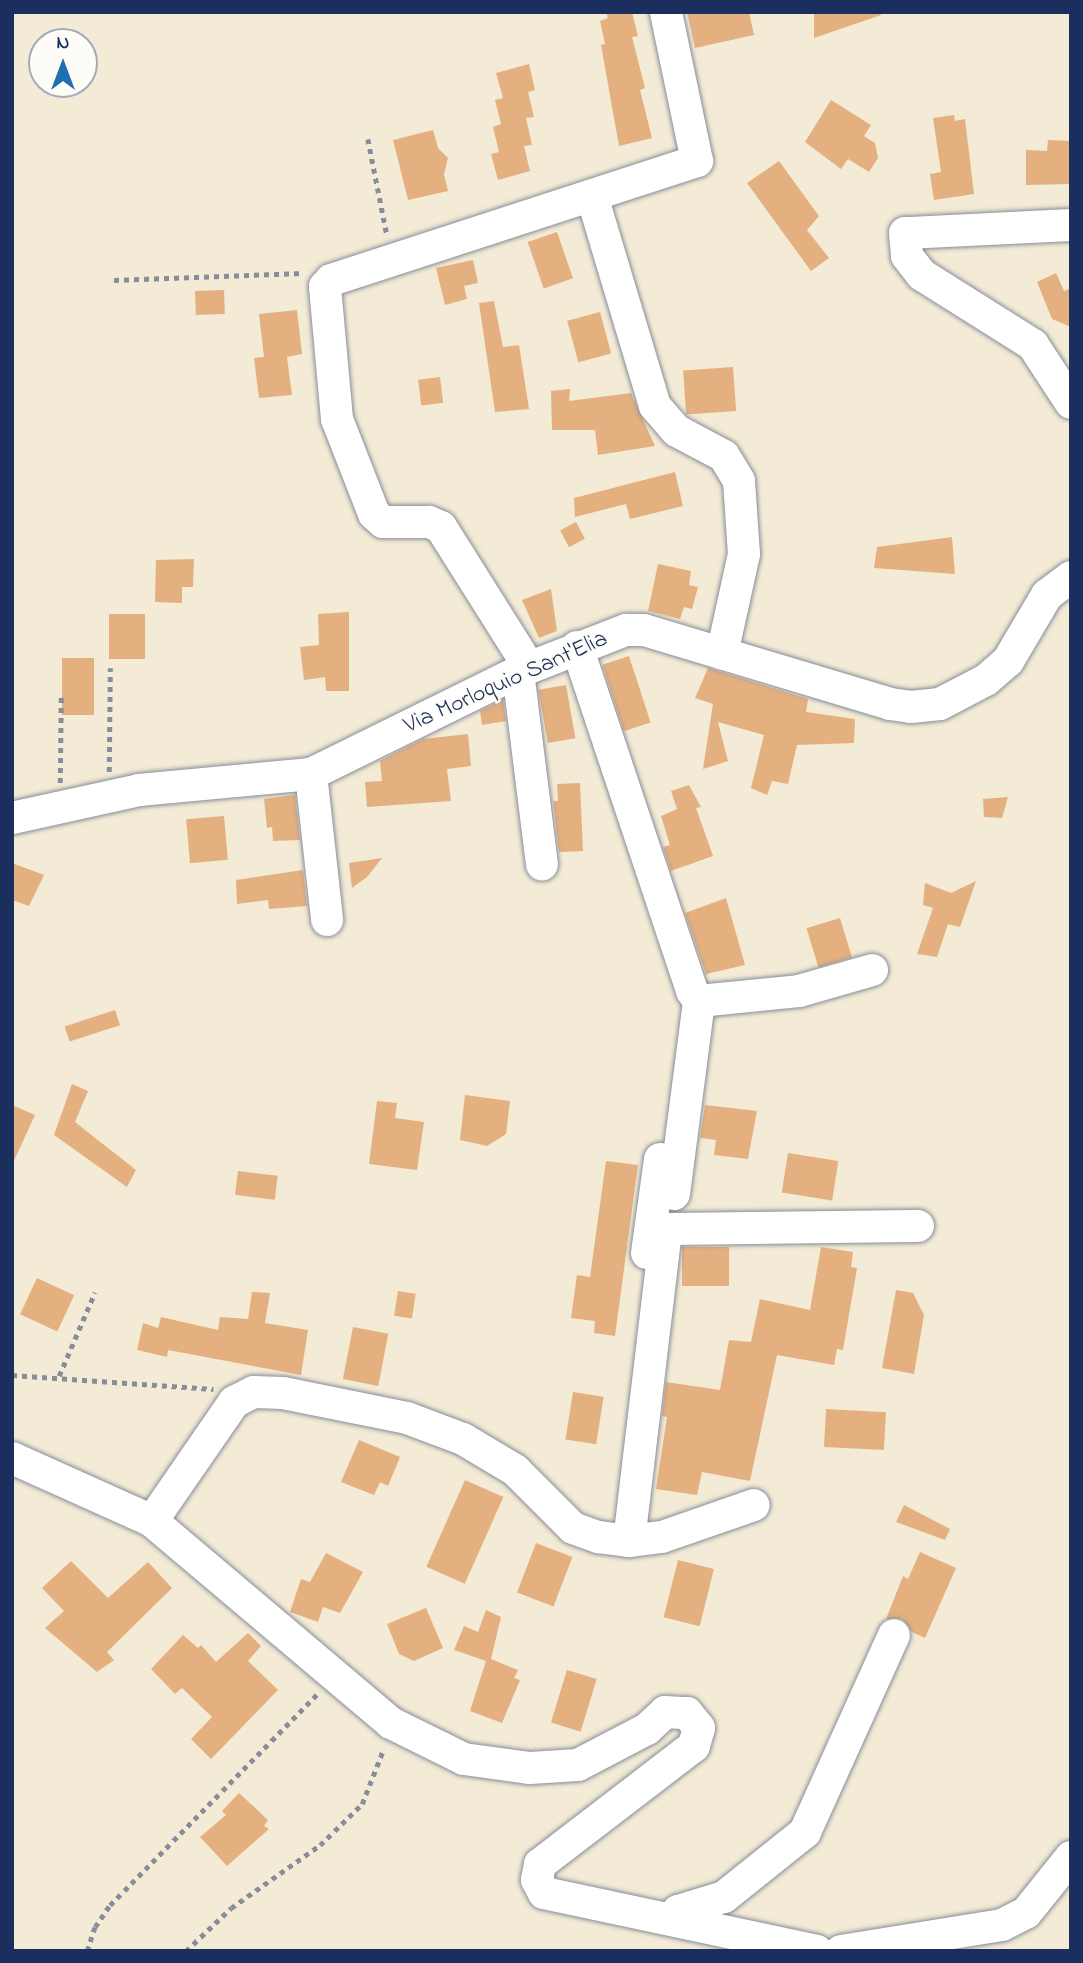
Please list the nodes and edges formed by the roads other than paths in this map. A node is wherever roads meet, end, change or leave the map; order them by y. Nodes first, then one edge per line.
1 (666, 12) edge
2 (592, 196) junction
3 (1071, 225) edge
4 (1071, 404) edge
5 (1071, 578) edge
6 (577, 647) junction
7 (722, 654) junction
8 (524, 669) junction
9 (311, 774) junction
10 (12, 818) edge
11 (542, 865) dead end
12 (327, 920) dead end
13 (872, 970) dead end
14 (699, 1001) junction
15 (660, 1159) dead end
16 (674, 1199) dead end
17 (918, 1226) dead end
18 (12, 1458) edge
19 (754, 1505) dead end
20 (152, 1521) junction
21 (619, 1540) junction
22 (894, 1635) dead end
23 (1071, 1857) edge
24 (674, 1920) junction
25 (817, 1951) edge
26 (841, 1951) edge

1 - 2 street
2 - 7 street
2 - 8 street
3 - 4 street
5 - 7 street, Via Morloquio Sant'Elia
6 - 7 street, Via Morloquio Sant'Elia
6 - 8 street, Via Morloquio Sant'Elia
6 - 14 street
8 - 9 street, Via Morloquio Sant'Elia
8 - 11 street
9 - 10 street, Via Morloquio Sant'Elia
9 - 12 street
13 - 14 street
14 - 16 street
15 - 21 street
17 - 21 street
18 - 20 street
19 - 21 street
20 - 21 street
20 - 24 street
22 - 24 street
23 - 26 street
24 - 25 street

